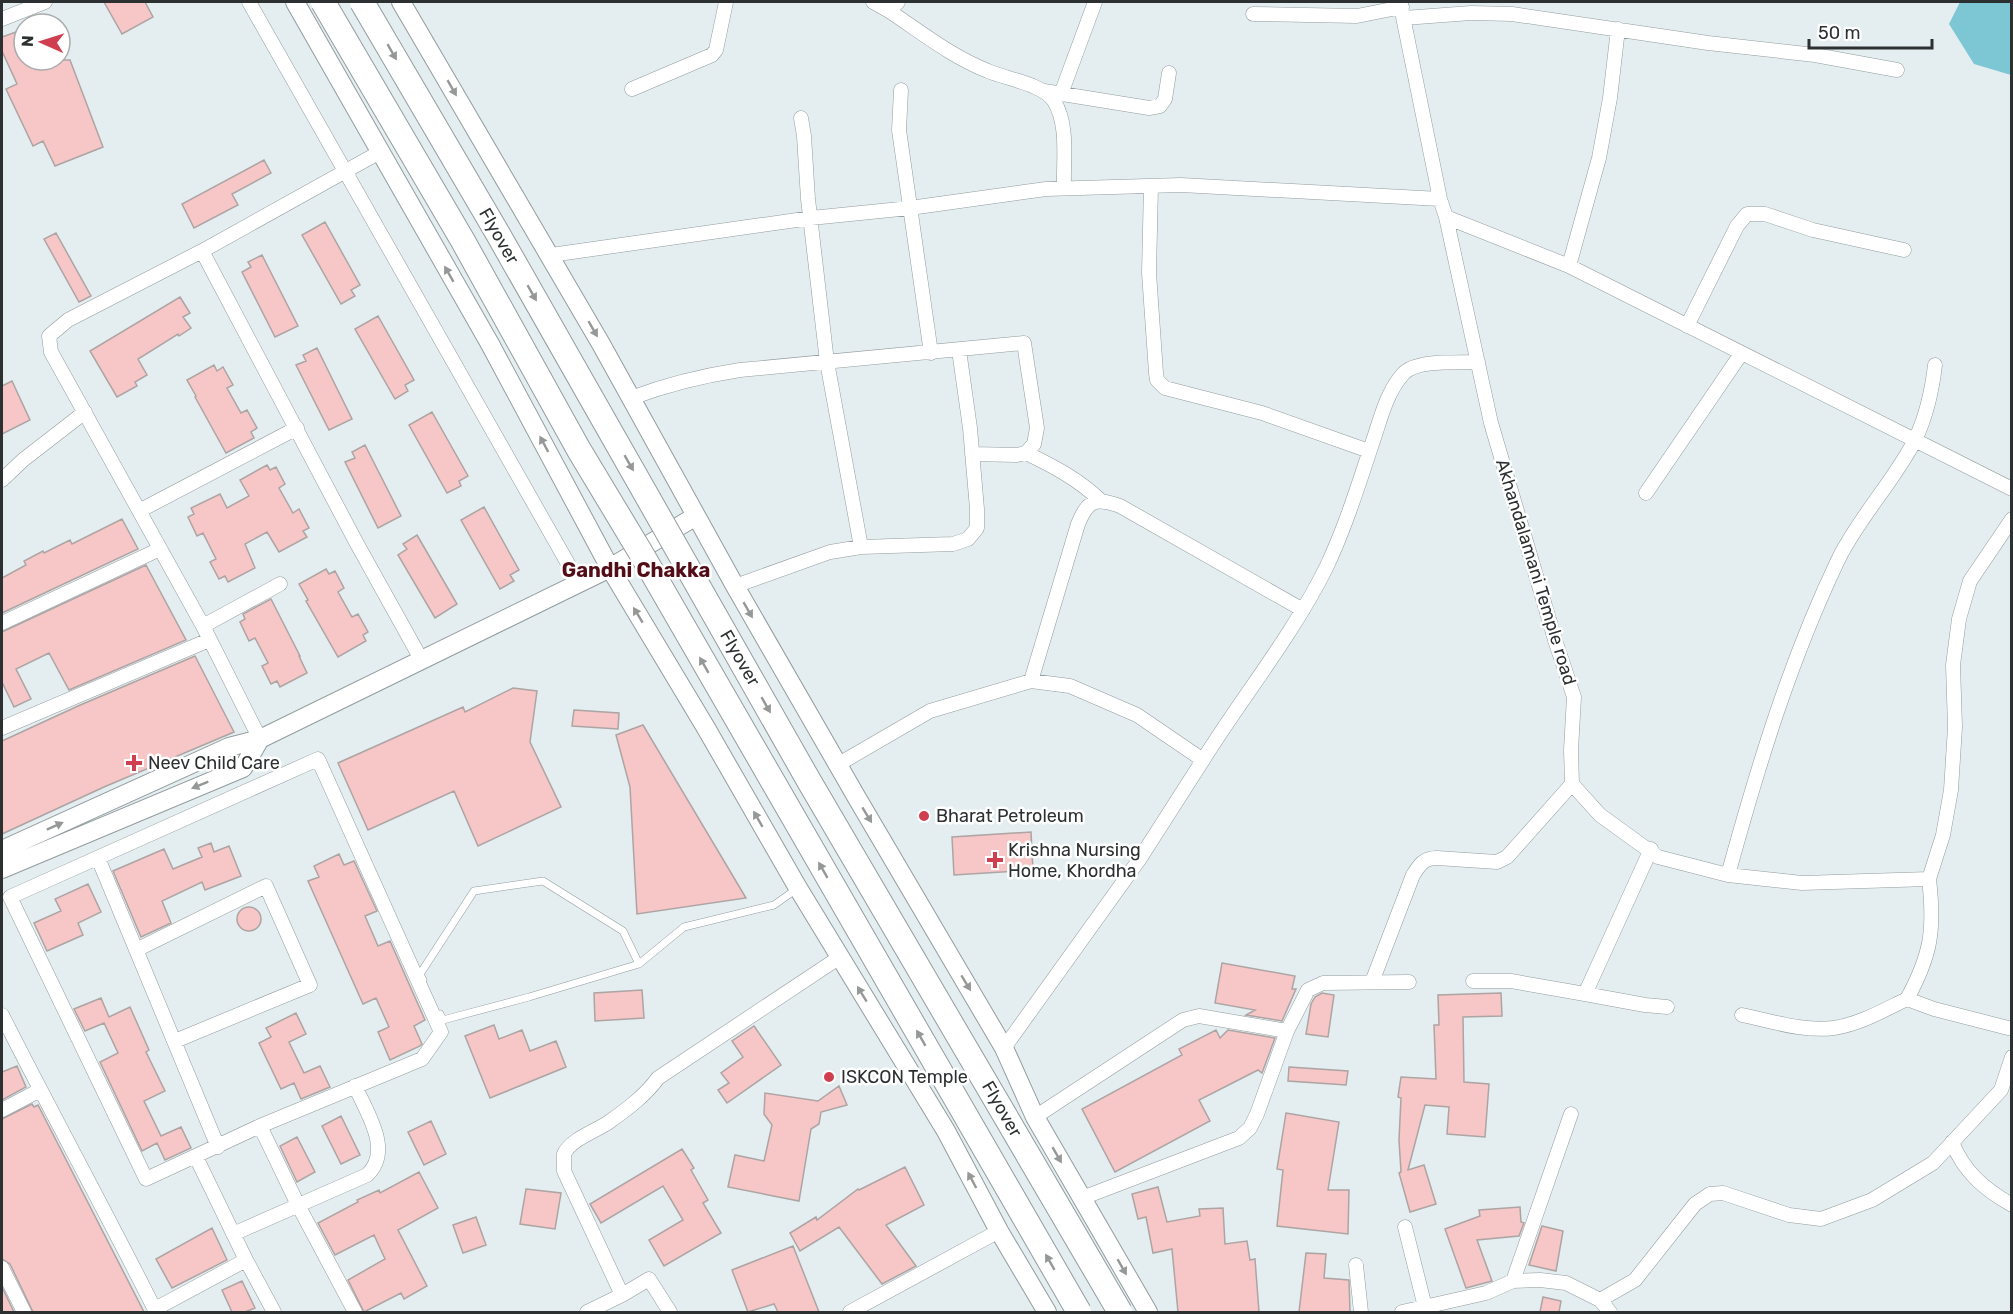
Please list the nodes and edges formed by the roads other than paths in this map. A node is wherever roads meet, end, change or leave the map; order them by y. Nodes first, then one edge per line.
1 (45, 2) edge
2 (249, 2) edge
3 (295, 2) edge
4 (323, 2) edge
5 (362, 2) edge
6 (401, 2) edge
7 (726, 2) edge
8 (873, 2) edge
9 (1095, 2) edge
10 (893, 6) edge
11 (1402, 9) edge
12 (1253, 14) dead end
13 (2, 19) edge
14 (1618, 29) junction
15 (1897, 70) dead end
16 (1169, 73) dead end
17 (632, 89) dead end
18 (901, 90) dead end
19 (1044, 91) junction
20 (1061, 94) junction
21 (801, 118) dead end
22 (380, 152) junction
23 (344, 172) junction
24 (1151, 186) junction
25 (1064, 188) junction
26 (1440, 199) junction
27 (910, 208) junction
28 (1446, 217) junction
29 (811, 218) junction
30 (1904, 250) dead end
31 (202, 251) junction
32 (551, 255) junction
33 (1569, 266) junction
34 (1687, 326) junction
35 (959, 350) junction
36 (931, 353) junction
37 (1742, 354) junction
38 (827, 362) junction
39 (1478, 362) junction
40 (1935, 365) dead end
41 (631, 398) junction
42 (85, 412) junction
43 (297, 428) junction
44 (1915, 439) junction
45 (1369, 452) junction
46 (1026, 453) junction
47 (972, 454) junction
48 (2, 480) edge
49 (2012, 489) edge
50 (1646, 493) dead end
51 (1101, 500) junction
52 (139, 511) junction
53 (696, 516) junction
54 (2012, 519) edge
55 (861, 547) junction
56 (160, 549) junction
57 (610, 568) junction
58 (579, 583) junction
59 (280, 584) dead end
60 (735, 586) junction
61 (1303, 610) junction
62 (2, 623) edge
63 (203, 626) junction
64 (209, 640) junction
65 (421, 659) junction
66 (1031, 681) junction
67 (2, 728) edge
68 (260, 739) junction
69 (1203, 760) junction
70 (837, 765) junction
71 (1572, 784) junction
72 (112, 822) junction
73 (122, 846) junction
74 (1651, 849) junction
75 (2, 850) edge
76 (98, 858) junction
77 (2, 869) edge
78 (1728, 875) junction
79 (1929, 879) junction
80 (798, 888) junction
81 (136, 950) junction
82 (840, 957) junction
83 (639, 964) junction
84 (1473, 981) dead end
85 (1372, 982) junction
86 (1409, 982) dead end
87 (1585, 994) junction
88 (1907, 999) junction
89 (1667, 1007) dead end
90 (2, 1014) edge
91 (1742, 1015) dead end
92 (2012, 1029) edge
93 (1287, 1031) junction
94 (175, 1041) junction
95 (1004, 1048) junction
96 (2012, 1058) edge
97 (355, 1086) junction
98 (40, 1090) junction
99 (2, 1110) edge
100 (1571, 1114) dead end
101 (1035, 1117) junction
102 (260, 1126) junction
103 (1952, 1142) junction
104 (218, 1147) junction
105 (196, 1157) junction
106 (1082, 1198) junction
107 (298, 1205) junction
108 (2012, 1205) edge
109 (1405, 1227) dead end
110 (999, 1231) junction
111 (233, 1234) junction
112 (246, 1260) junction
113 (1356, 1265) dead end
114 (2, 1268) edge
115 (1513, 1281) junction
116 (622, 1295) junction
117 (1600, 1300) junction
118 (1425, 1307) junction
119 (155, 1311) edge
120 (24, 1312) edge
121 (274, 1312) edge
122 (355, 1312) edge
123 (587, 1312) edge
124 (670, 1312) edge
125 (850, 1312) edge
126 (1047, 1312) edge
127 (1079, 1312) edge
128 (1120, 1312) edge
129 (1148, 1312) edge
130 (1361, 1312) edge
131 (1402, 1312) edge
132 (1610, 1312) edge

1 - 13 street
2 - 23 street
3 - 22 street
127 -> 4 highway, Flyover, bridge
5 -> 128 highway, Flyover, bridge
6 -> 32 street
7 - 17 street
8 - 10 street
9 - 20 street
10 - 19 street
11 - 12 street
11 - 14 street
11 - 26 street, Akhandalamani Temple road
14 - 15 street
14 - 33 street
16 - 20 street
18 - 27 street
19 - 20 street
19 - 25 street
21 - 29 street
22 - 23 street
57 -> 22 street
23 - 31 street
23 - 58 street
24 - 25 street
24 - 26 street
24 - 45 street
25 - 27 street
26 - 28 street, Akhandalamani Temple road
27 - 29 street
27 - 36 street
28 - 33 street
28 - 39 street, Akhandalamani Temple road
29 - 32 street
29 - 38 street
30 - 34 street
31 - 42 street
31 - 43 street
32 -> 41 street
33 - 34 street
34 - 37 street
35 - 36 street
35 - 46 street
35 - 47 street
36 - 38 street
37 - 44 street
37 - 50 street
38 - 41 street
38 - 55 street
39 - 45 street
39 - 71 street, Akhandalamani Temple road
40 - 44 street
41 - 53 street
42 - 48 street
42 - 52 street
43 - 52 street
43 - 65 street
44 - 49 street
44 - 78 street
45 - 61 street
46 - 47 street
46 - 51 street
47 - 55 street
51 - 61 street
51 - 66 street
52 - 56 street
53 - 57 street
53 - 60 street
54 - 79 street
55 - 60 street
56 - 62 street
56 - 63 street
57 - 58 street
80 -> 57 street
58 - 65 street
59 - 63 street
60 -> 70 street
61 - 69 street
63 - 64 street
64 - 67 street
64 - 68 street
65 - 68 street
66 - 69 street
66 - 70 street
68 -> 72 street
75 -> 68 street
69 - 95 street
70 -> 95 street
71 - 74 street
71 - 85 street
72 - 73 street
72 - 77 street
73 - 76 street
73 - 97 street
74 - 78 street
74 - 87 street
76 - 81 street
76 - 105 street
78 - 79 street
79 - 88 street
80 - 82 street
80 - 83 lane
81 - 94 street
81 - 94 street
110 -> 82 street
82 - 116 street
83 - 83 lane
84 - 87 street
85 - 86 street
85 - 93 street
87 - 89 street
88 - 91 street
88 - 92 street
90 - 98 street
93 - 101 street
93 - 106 street
94 - 104 street
95 - 101 street
96 - 103 street
97 - 102 street
97 - 107 street
98 - 99 street
98 - 119 street
100 - 115 street
101 -> 106 street
102 - 104 street
102 - 107 street
103 - 108 street
103 - 117 street
104 - 105 street
105 - 111 street
106 -> 129 street
107 - 111 street
107 - 122 street
109 - 118 street
110 - 125 street
110 - 126 street
111 - 112 street
112 - 119 street
112 - 121 street
113 - 130 street
114 - 120 street
115 - 117 street
115 - 118 street
116 - 123 street
116 - 124 street
117 - 132 street
118 - 131 street

